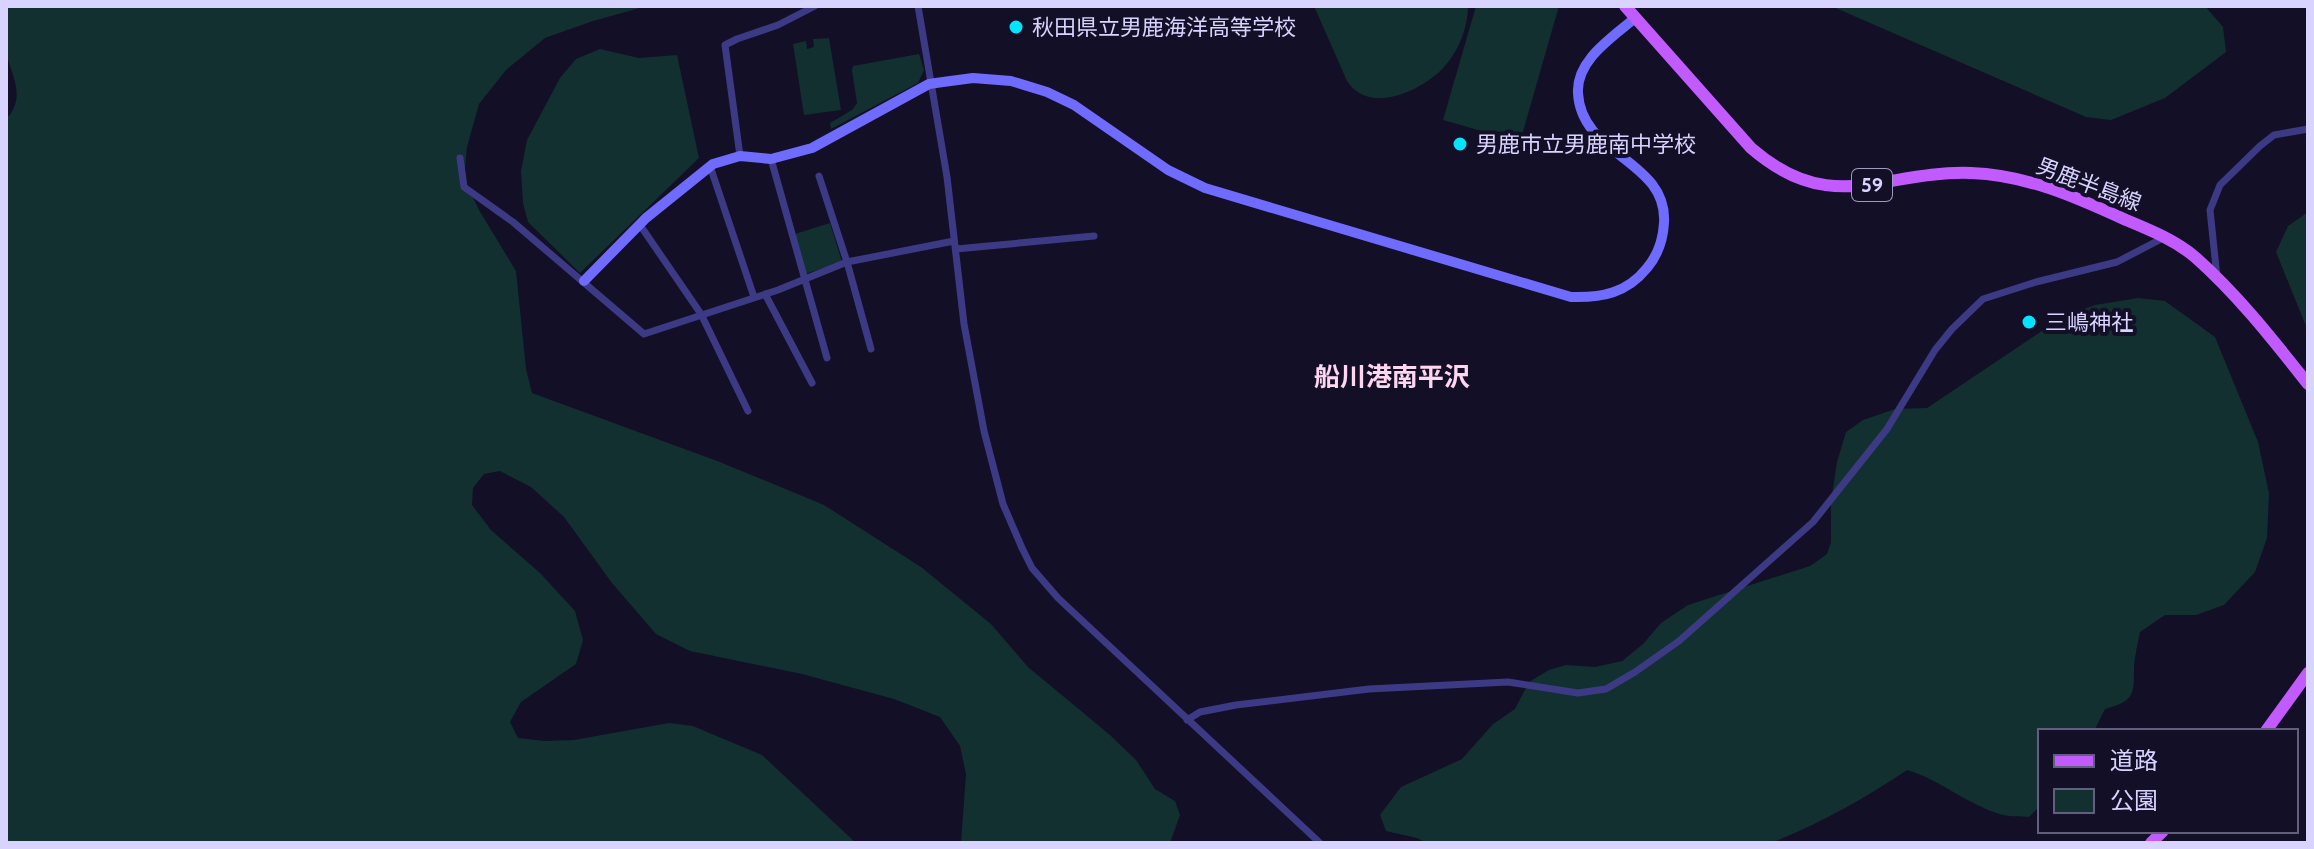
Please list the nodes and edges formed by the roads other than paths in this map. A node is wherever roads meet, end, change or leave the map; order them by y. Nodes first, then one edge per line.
1 (815, 6) edge
2 (918, 6) edge
3 (1625, 6) edge
4 (1635, 18) junction
5 (929, 84) junction
6 (2308, 129) edge
7 (740, 156) junction
8 (460, 158) dead end
9 (771, 159) junction
10 (710, 166) junction
11 (819, 176) dead end
12 (640, 225) junction
13 (1094, 236) dead end
14 (2165, 237) junction
15 (955, 245) junction
16 (847, 262) junction
17 (804, 279) junction
18 (2217, 279) junction
19 (584, 281) junction
20 (765, 294) junction
21 (754, 297) junction
22 (701, 314) junction
23 (871, 349) dead end
24 (827, 358) dead end
25 (812, 383) dead end
26 (2308, 384) edge
27 (748, 411) dead end
28 (2308, 673) edge
29 (1187, 720) junction
30 (2267, 729) edge
31 (1320, 843) edge

1 - 7 street
2 - 5 street
3 - 4 main road, 男鹿半島線 / 59
4 - 5 street
4 - 14 main road, 男鹿半島線 / 59
5 - 9 street
5 - 15 street
6 - 18 street
7 - 9 street
7 - 10 street
8 - 19 street
9 - 17 street
10 - 12 street
10 - 21 street
11 - 16 street
12 - 19 street
12 - 22 street
13 - 15 street
14 - 18 main road, 男鹿半島線 / 59
14 - 29 street
15 - 16 street
15 - 29 street
16 - 17 street
16 - 23 street
17 - 20 street
17 - 24 street
18 - 26 main road, 男鹿半島線 / 59
19 - 22 street
20 - 21 street
20 - 25 street
21 - 22 street
22 - 27 street
28 - 30 main road
29 - 31 street

